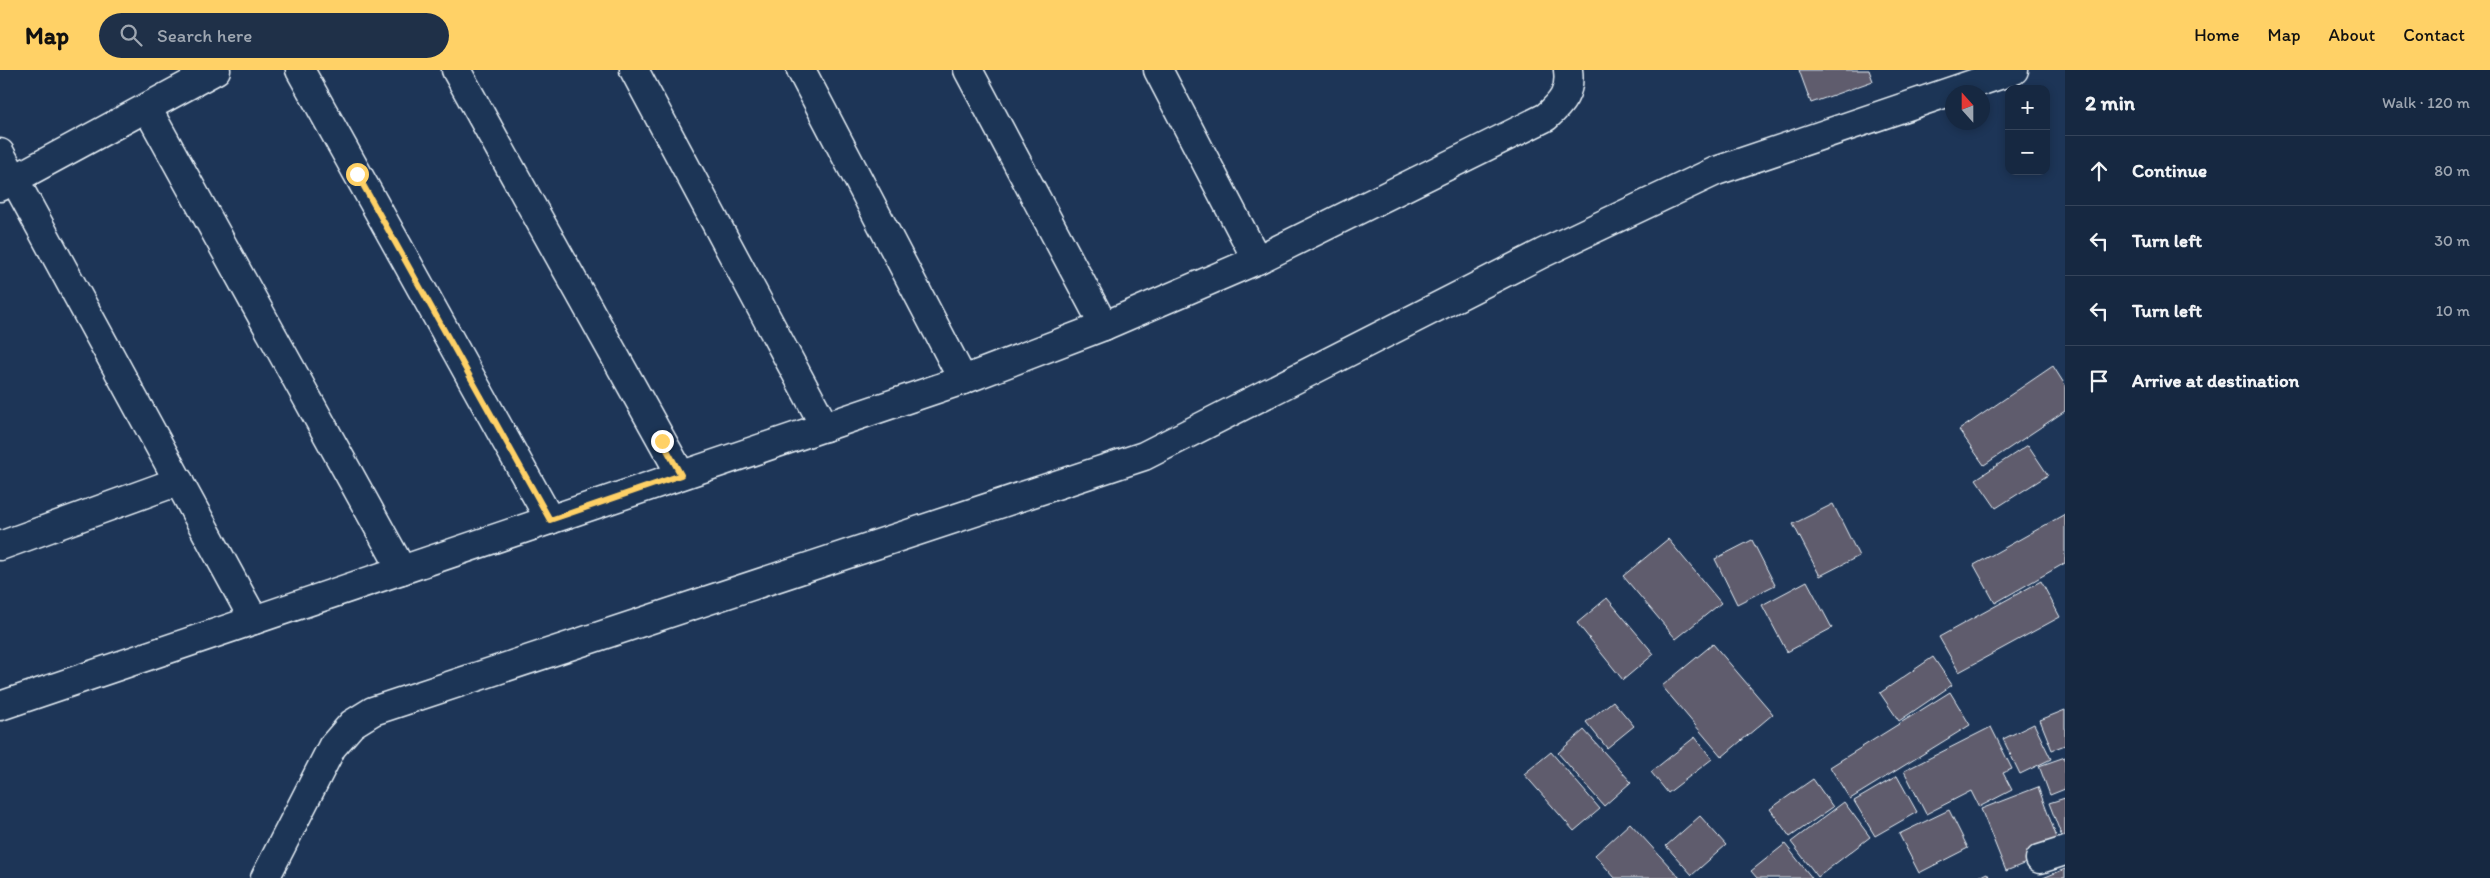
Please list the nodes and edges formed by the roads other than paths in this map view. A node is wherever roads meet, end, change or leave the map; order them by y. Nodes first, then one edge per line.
1 (216, 70) edge
2 (300, 70) edge
3 (456, 70) edge
4 (634, 70) edge
5 (801, 70) edge
6 (968, 70) edge
7 (1158, 70) edge
8 (1568, 70) edge
9 (2014, 70) edge
10 (147, 108) junction
11 (0, 153) edge
12 (7, 183) edge
13 (1258, 260) junction
14 (1104, 326) junction
15 (963, 380) junction
16 (825, 427) junction
17 (681, 475) junction
18 (179, 481) junction
19 (550, 520) junction
20 (0, 546) edge
21 (402, 570) junction
22 (254, 620) junction
23 (0, 706) edge
24 (265, 878) edge

1 - 10 street
2 - 19 street
3 - 17 street
4 - 16 street
5 - 15 street
6 - 14 street
7 - 13 street
8 - 13 street
9 - 24 street
10 - 12 street
10 - 21 street
11 - 12 street
12 - 18 street
13 - 14 street
14 - 15 street
15 - 16 street
16 - 17 street
17 - 19 street
18 - 20 street
18 - 22 street
19 - 21 street
21 - 22 street
22 - 23 street

